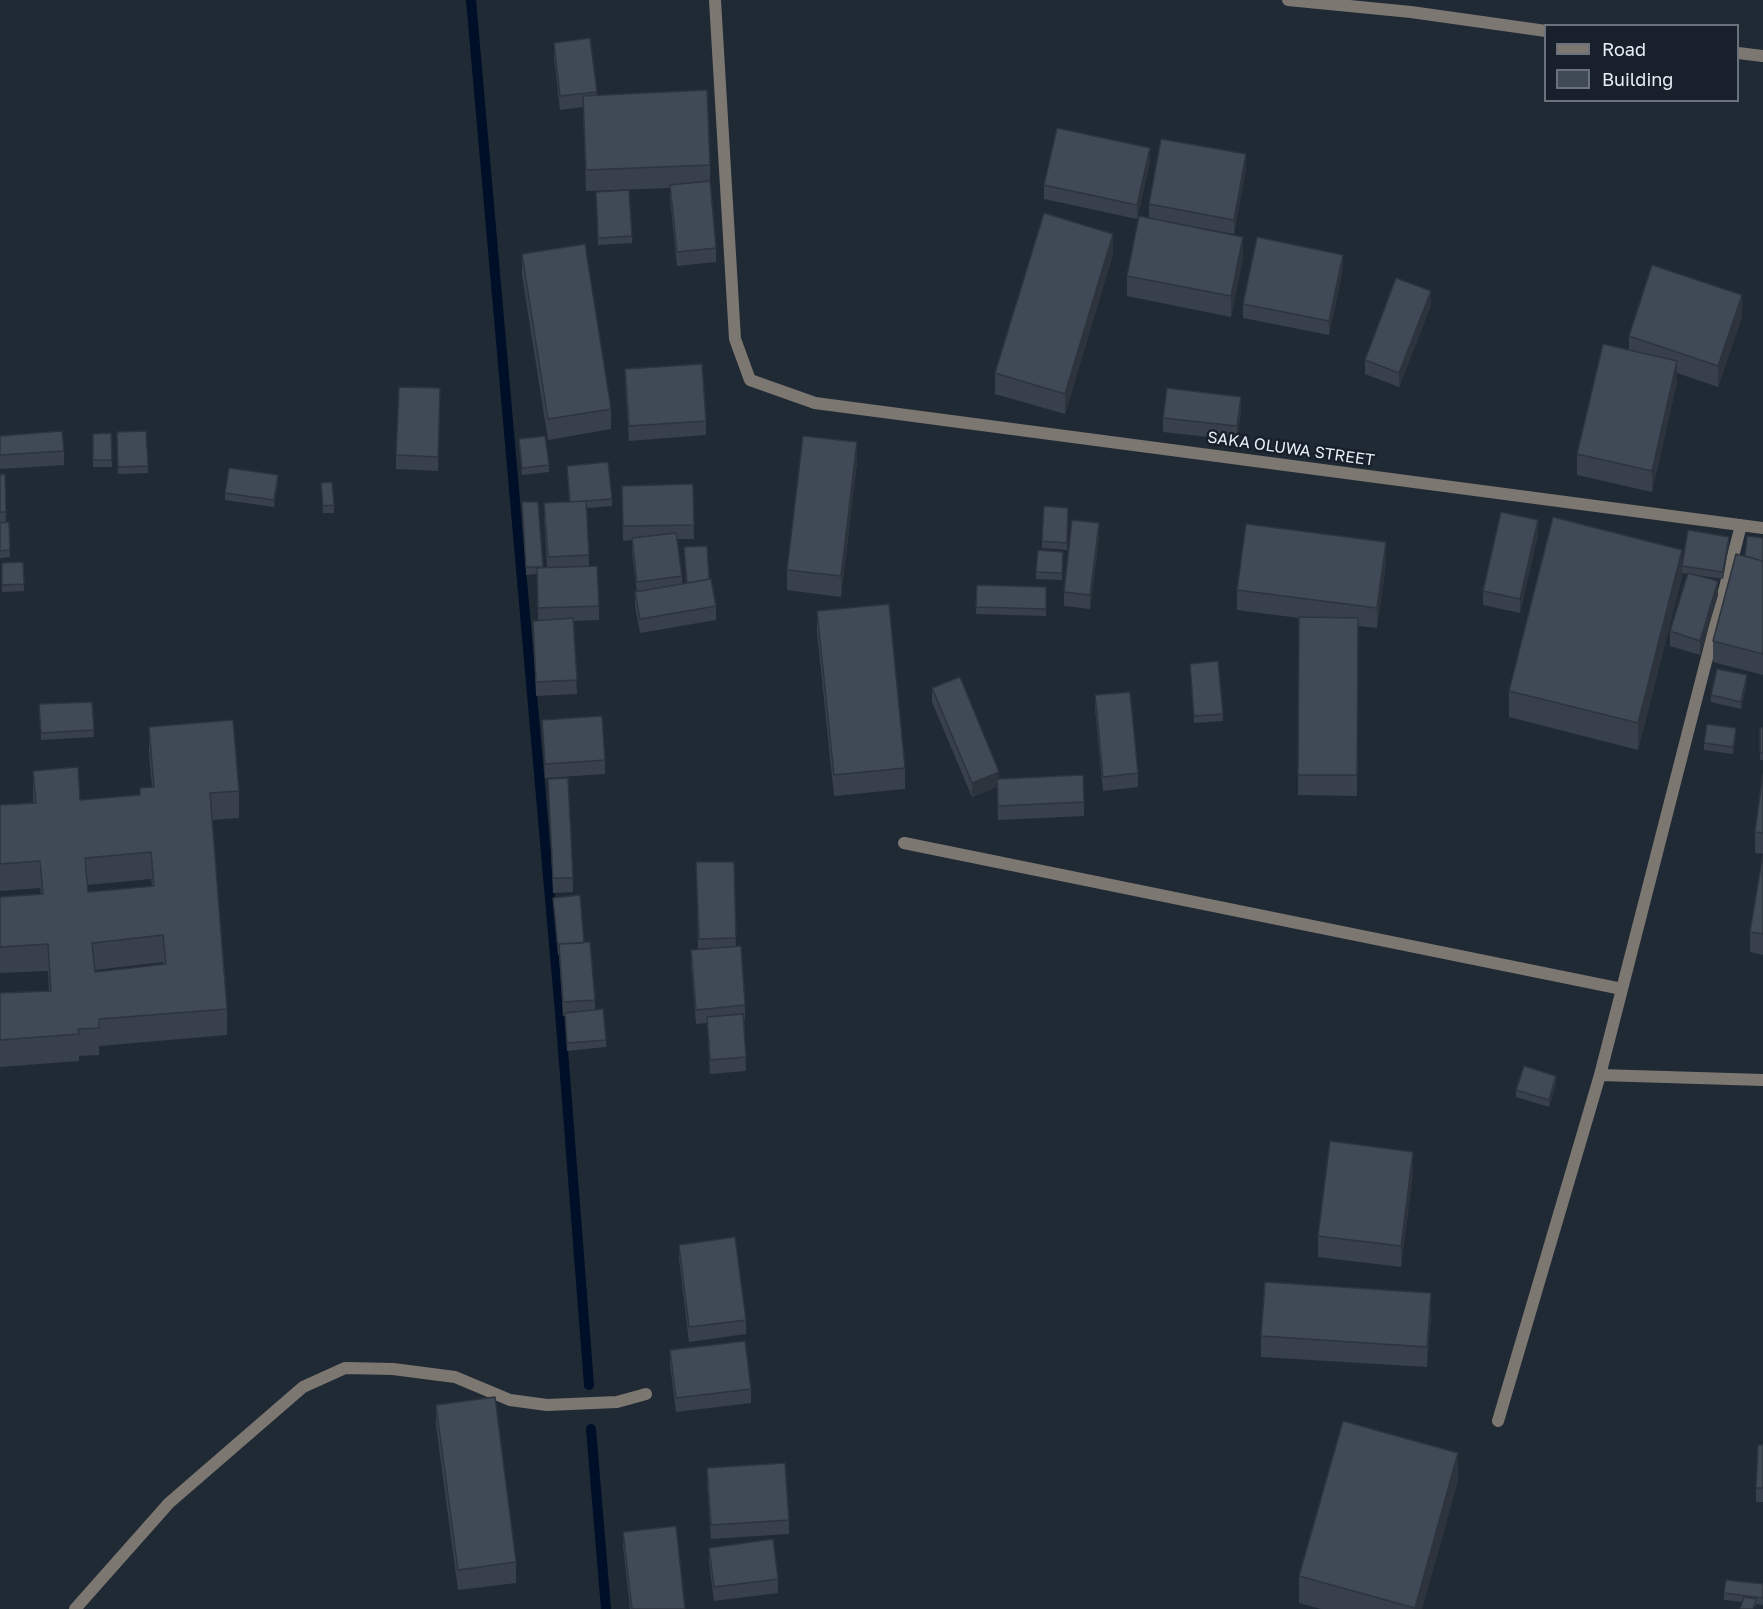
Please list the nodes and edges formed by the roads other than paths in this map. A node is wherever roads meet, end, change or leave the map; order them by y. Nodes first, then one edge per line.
1 (715, 0) edge
2 (1288, 0) edge
3 (1544, 32) edge
4 (1739, 53) edge
5 (1763, 56) edge
6 (1741, 525) junction
7 (1763, 528) edge
8 (904, 843) dead end
9 (1622, 989) junction
10 (1600, 1075) junction
11 (1763, 1080) edge
12 (646, 1394) dead end
13 (1498, 1421) dead end
14 (75, 1609) edge

1 - 6 street, SAKA OLUWA STREET
2 - 3 street
4 - 5 street
6 - 7 street, SAKA OLUWA STREET
6 - 9 street
8 - 9 street
9 - 10 street
10 - 11 street
10 - 13 street
12 - 14 street

